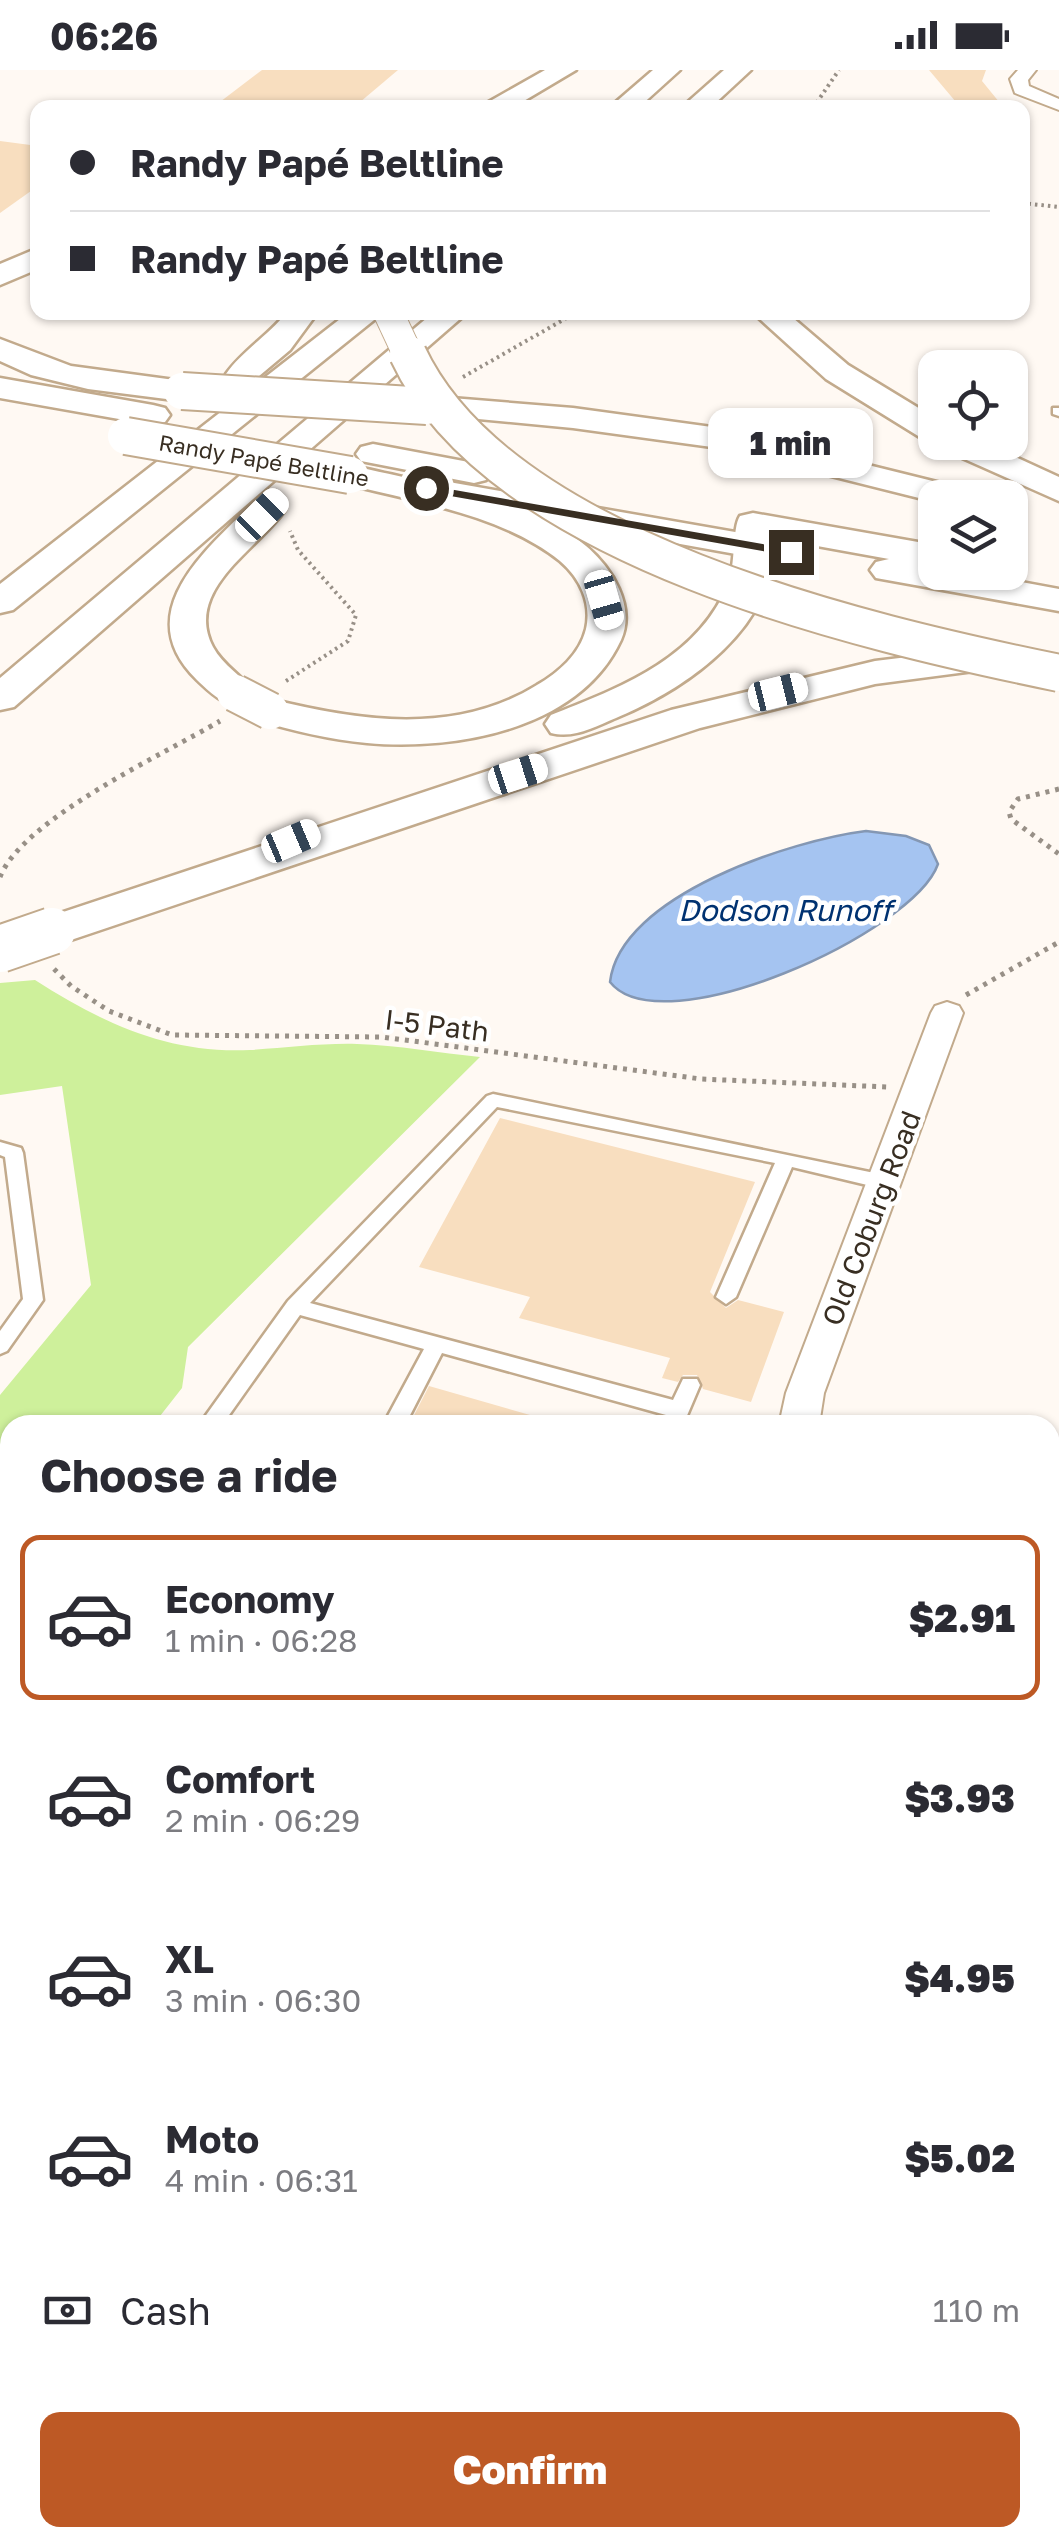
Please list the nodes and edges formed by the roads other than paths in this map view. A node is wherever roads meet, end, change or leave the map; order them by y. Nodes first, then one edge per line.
1 (564, 70) edge
2 (586, 70) edge
3 (668, 70) edge
4 (738, 70) edge
5 (768, 70) edge
6 (1027, 70) edge
7 (506, 100) edge
8 (539, 100) edge
9 (632, 100) edge
10 (703, 100) edge
11 (742, 100) edge
12 (1059, 105) edge
13 (30, 239) edge
14 (0, 248) edge
15 (30, 261) edge
16 (0, 276) edge
17 (296, 320) edge
18 (359, 320) edge
19 (391, 320) edge
20 (777, 320) edge
21 (443, 321) edge
22 (0, 349) edge
23 (0, 388) edge
24 (0, 416) edge
25 (918, 422) edge
26 (140, 426) junction
27 (980, 460) edge
28 (362, 465) junction
29 (918, 487) edge
30 (1052, 510) edge
31 (755, 535) junction
32 (918, 554) edge
33 (1028, 573) edge
34 (1059, 578) edge
35 (0, 580) edge
36 (1059, 600) edge
37 (0, 602) edge
38 (1059, 655) edge
39 (1059, 673) edge
40 (0, 698) edge
41 (189, 884) junction
42 (32, 946) edge
43 (948, 1013) road end
44 (0, 1148) edge
45 (786, 1159) junction
46 (884, 1182) junction
47 (726, 1296) dead end
48 (295, 1306) junction
49 (437, 1342) junction
50 (0, 1346) edge
51 (690, 1385) dead end
52 (217, 1415) edge
53 (399, 1415) edge
54 (666, 1415) edge
55 (676, 1415) edge
56 (801, 1415) edge

1 - 7 main road
2 - 8 main road
3 - 9 main road
4 - 10 main road
5 - 11 main road
6 - 12 street
13 - 14 main road
15 - 16 main road
17 - 35 main road
18 - 37 main road
19 - 39 main road, bridge
20 - 25 main road
21 - 28 main road
21 - 40 main road
22 - 29 main road, bridge
23 - 26 main road, Randy Papé Beltline
24 - 26 main road, Randy Papé Beltline
26 - 28 main road, Randy Papé Beltline, bridge
27 - 30 main road
28 - 31 main road, Randy Papé Beltline
31 - 32 main road, Randy Papé Beltline
31 - 36 main road, Randy Papé Beltline
31 - 41 main road
33 - 34 main road
38 - 41 main road
41 - 42 main road
43 - 46 street, Old Coburg Road
44 - 50 lane
45 - 46 lane
45 - 47 lane
45 - 48 lane
46 - 56 street, Old Coburg Road
48 - 49 lane
48 - 52 lane
49 - 53 lane
49 - 54 lane
51 - 55 lane

